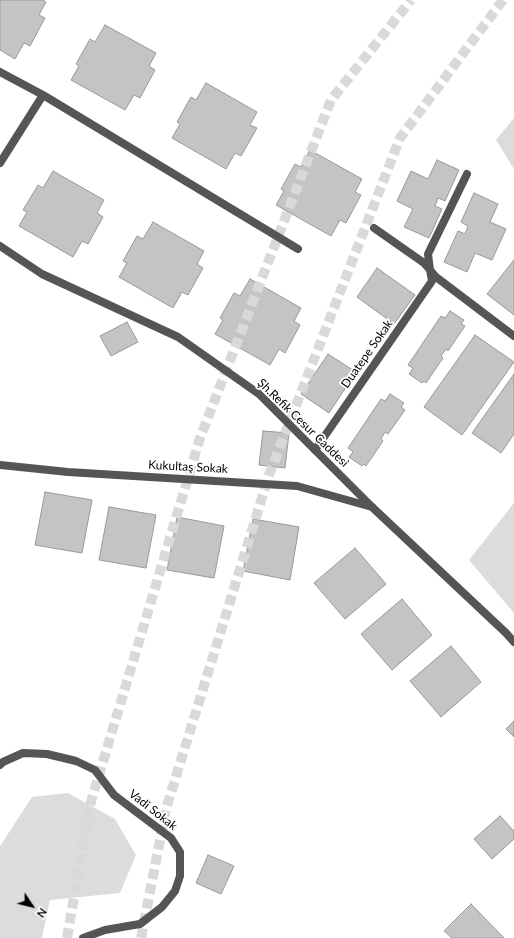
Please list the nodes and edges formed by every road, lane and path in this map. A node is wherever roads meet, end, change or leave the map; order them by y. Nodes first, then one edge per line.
1 (0, 72) edge
2 (42, 95) junction
3 (0, 163) edge
4 (467, 174) dead end
5 (374, 228) dead end
6 (0, 246) edge
7 (298, 249) dead end
8 (430, 270) junction
9 (514, 336) edge
10 (315, 450) junction
11 (0, 465) edge
12 (372, 507) junction
13 (514, 642) edge
14 (0, 765) edge
15 (83, 938) edge

1 - 2 street
2 - 3 street
2 - 7 street
4 - 8 street, Duatepe Sokak
5 - 8 street
6 - 10 street, Şh.Refik Cesur Caddesi
8 - 9 street
8 - 10 street, Duatepe Sokak
10 - 12 street, Şh.Refik Cesur Caddesi
11 - 12 street, Kukultaş Sokak
12 - 13 street, Şh.Refik Cesur Caddesi
14 - 15 street, Vadi Sokak

